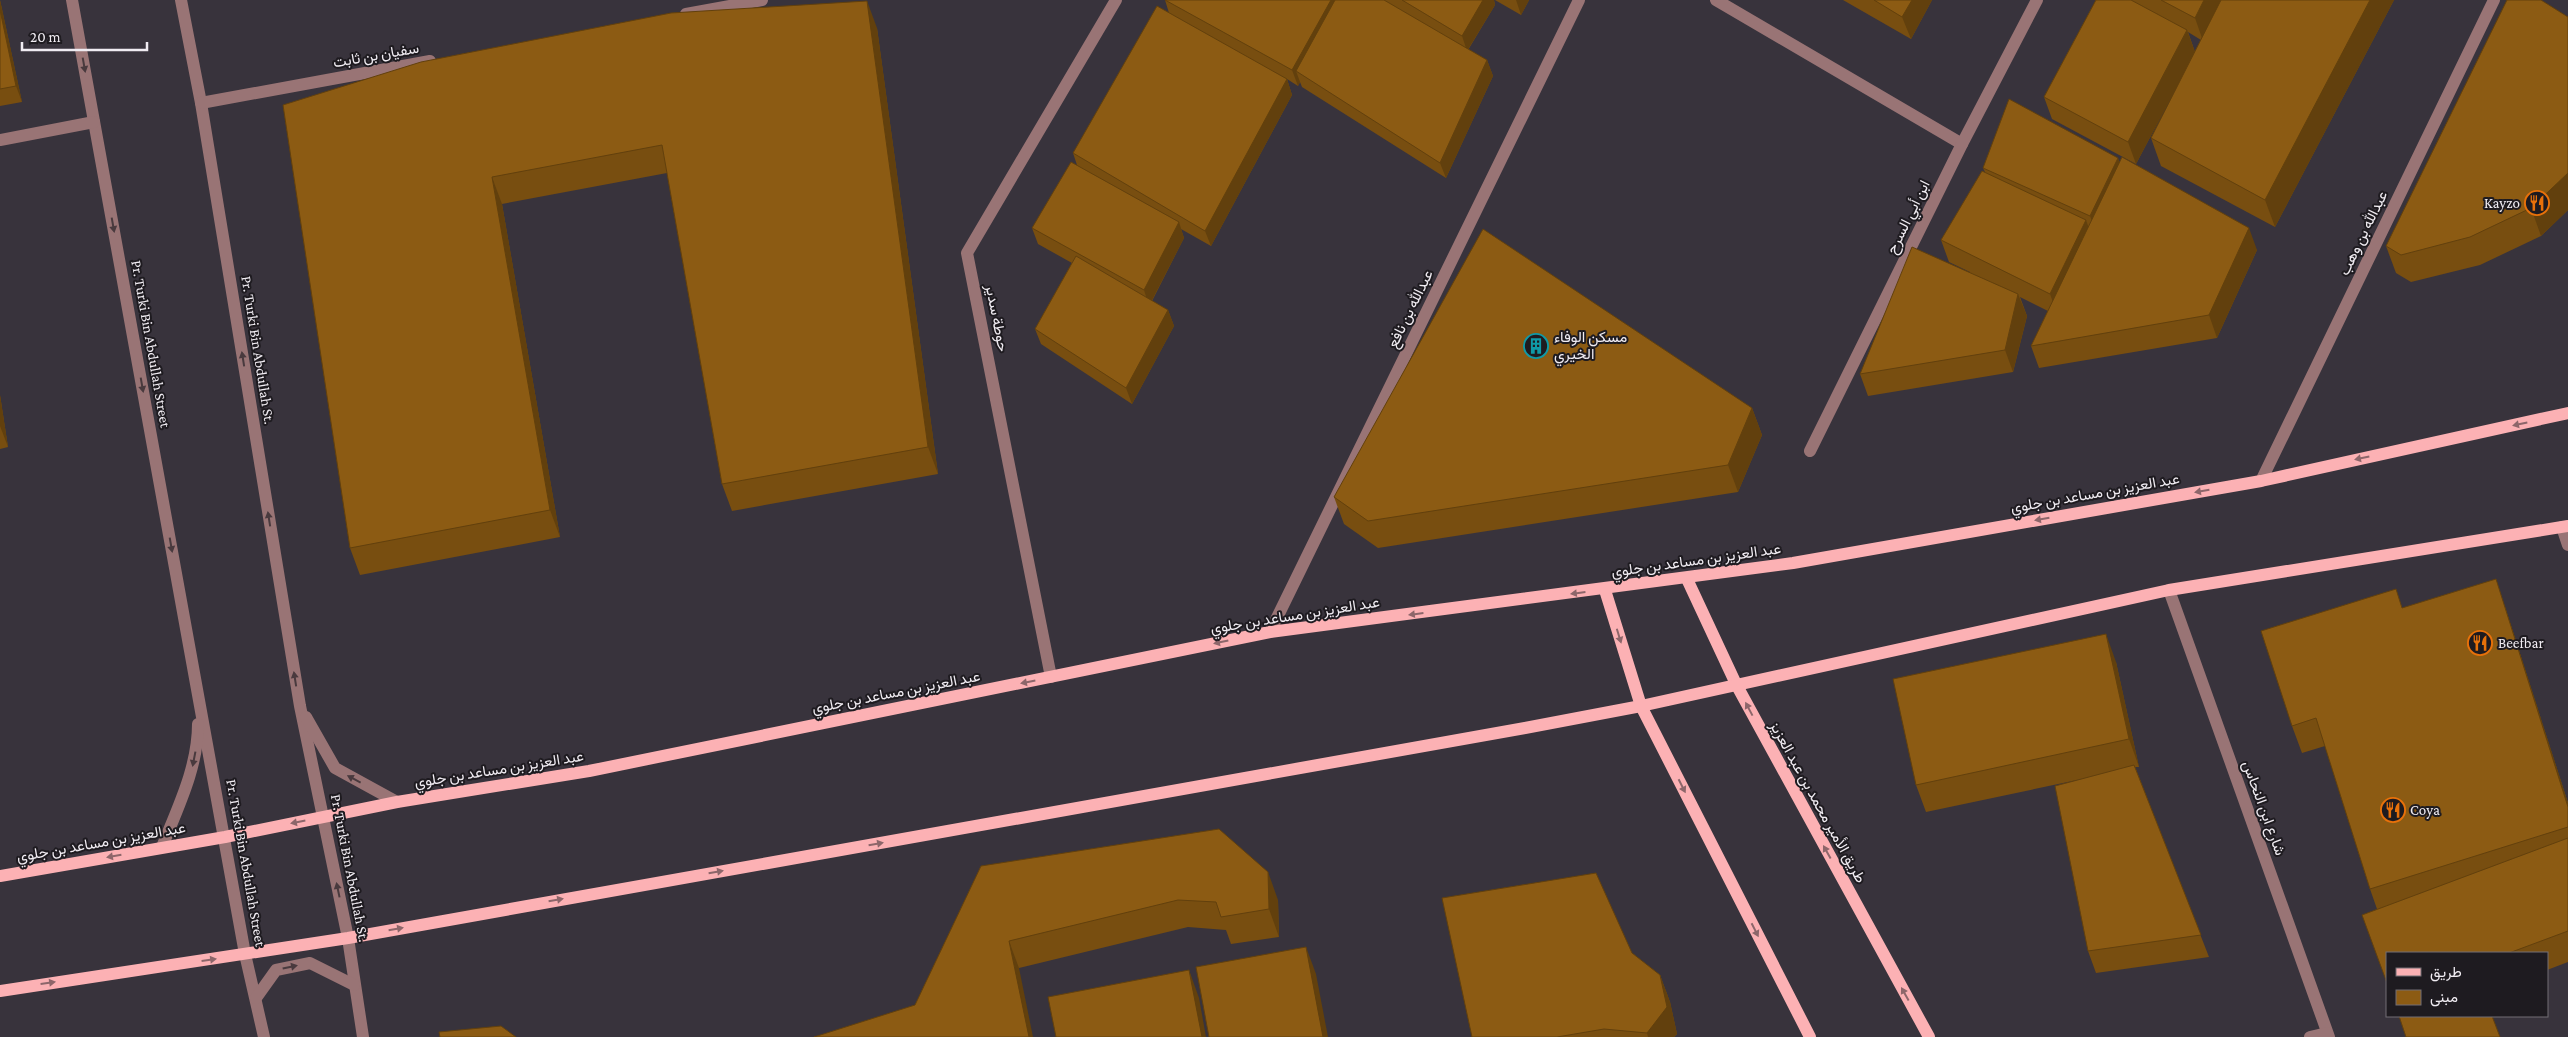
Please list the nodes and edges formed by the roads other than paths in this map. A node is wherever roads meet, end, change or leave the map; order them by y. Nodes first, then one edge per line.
1 (72, 0) edge
2 (181, 0) edge
3 (762, 0) edge
4 (1116, 0) edge
5 (1579, 0) edge
6 (1716, 0) edge
7 (2037, 0) edge
8 (2494, 0) edge
9 (675, 16) edge
10 (443, 59) edge
11 (202, 103) junction
12 (94, 122) junction
13 (0, 140) edge
14 (1962, 144) junction
15 (2568, 413) edge
16 (1810, 451) dead end
17 (2260, 481) junction
18 (2565, 526) edge
19 (2568, 544) edge
20 (1687, 579) junction
21 (1605, 590) junction
22 (2169, 590) junction
23 (1270, 632) junction
24 (1051, 677) junction
25 (1736, 684) junction
26 (199, 694) junction
27 (300, 706) junction
28 (1641, 706) junction
29 (397, 802) junction
30 (323, 817) junction
31 (225, 837) junction
32 (162, 847) junction
33 (0, 876) edge
34 (348, 938) junction
35 (246, 954) junction
36 (354, 985) junction
37 (0, 991) edge
38 (256, 998) junction
39 (2328, 1035) edge
40 (264, 1037) edge
41 (363, 1037) edge
42 (1810, 1037) edge
43 (1929, 1037) edge
44 (2310, 1037) edge

1 -> 12 street, Pr. Turki Bin Abdullah Street
2 - 11 street, Pr. Turki Bin Abdullah St.
3 - 9 street
4 - 24 street, حوطة سدير
5 - 23 street, عبدالله بن نافع
6 - 14 street
7 - 14 street, ابن أبي السرح
8 - 17 street, عبدالله بن وهب
10 - 11 street, سفيان بن ثابت
27 -> 11 street, Pr. Turki Bin Abdullah St.
12 - 13 street
12 -> 26 street, Pr. Turki Bin Abdullah Street
14 - 16 street, ابن أبي السرح
15 -> 17 main road, عبد العزيز بن مساعد بن جلوي
17 -> 20 main road, عبد العزيز بن مساعد بن جلوي
18 - 19 street
18 - 22 main road
20 - 21 main road, عبد العزيز بن مساعد بن جلوي
20 - 25 main road, طريق الأمير محمد بن عبد العزيز
21 -> 23 main road, عبد العزيز بن مساعد بن جلوي
21 -> 28 main road
22 - 25 main road
22 - 39 street, شارع ابن النحاس
23 -> 24 main road, عبد العزيز بن مساعد بن جلوي
24 -> 29 main road, عبد العزيز بن مساعد بن جلوي
25 - 28 main road
43 -> 25 main road, طريق الأمير محمد بن عبد العزيز
26 - 31 street, Pr. Turki Bin Abdullah Street
26 -> 32 street, Pr. Turki Bin Abdullah Street
29 -> 27 street, Pr. Turki Bin Abdullah St.
27 - 30 street, Pr. Turki Bin Abdullah St.
34 -> 28 main road
28 -> 42 main road
29 - 30 main road, عبد العزيز بن مساعد بن جلوي
30 -> 31 main road, عبد العزيز بن مساعد بن جلوي
34 -> 30 street, Pr. Turki Bin Abdullah St.
31 - 32 main road, عبد العزيز بن مساعد بن جلوي
31 - 35 street, Pr. Turki Bin Abdullah Street
32 -> 33 main road, عبد العزيز بن مساعد بن جلوي
34 - 35 main road
34 - 36 street, Pr. Turki Bin Abdullah St.
37 -> 35 main road
35 - 38 street, Pr. Turki Bin Abdullah Street
38 -> 36 street
36 - 41 street, Pr. Turki Bin Abdullah St.
38 - 40 street, Pr. Turki Bin Abdullah Street
39 - 44 street

